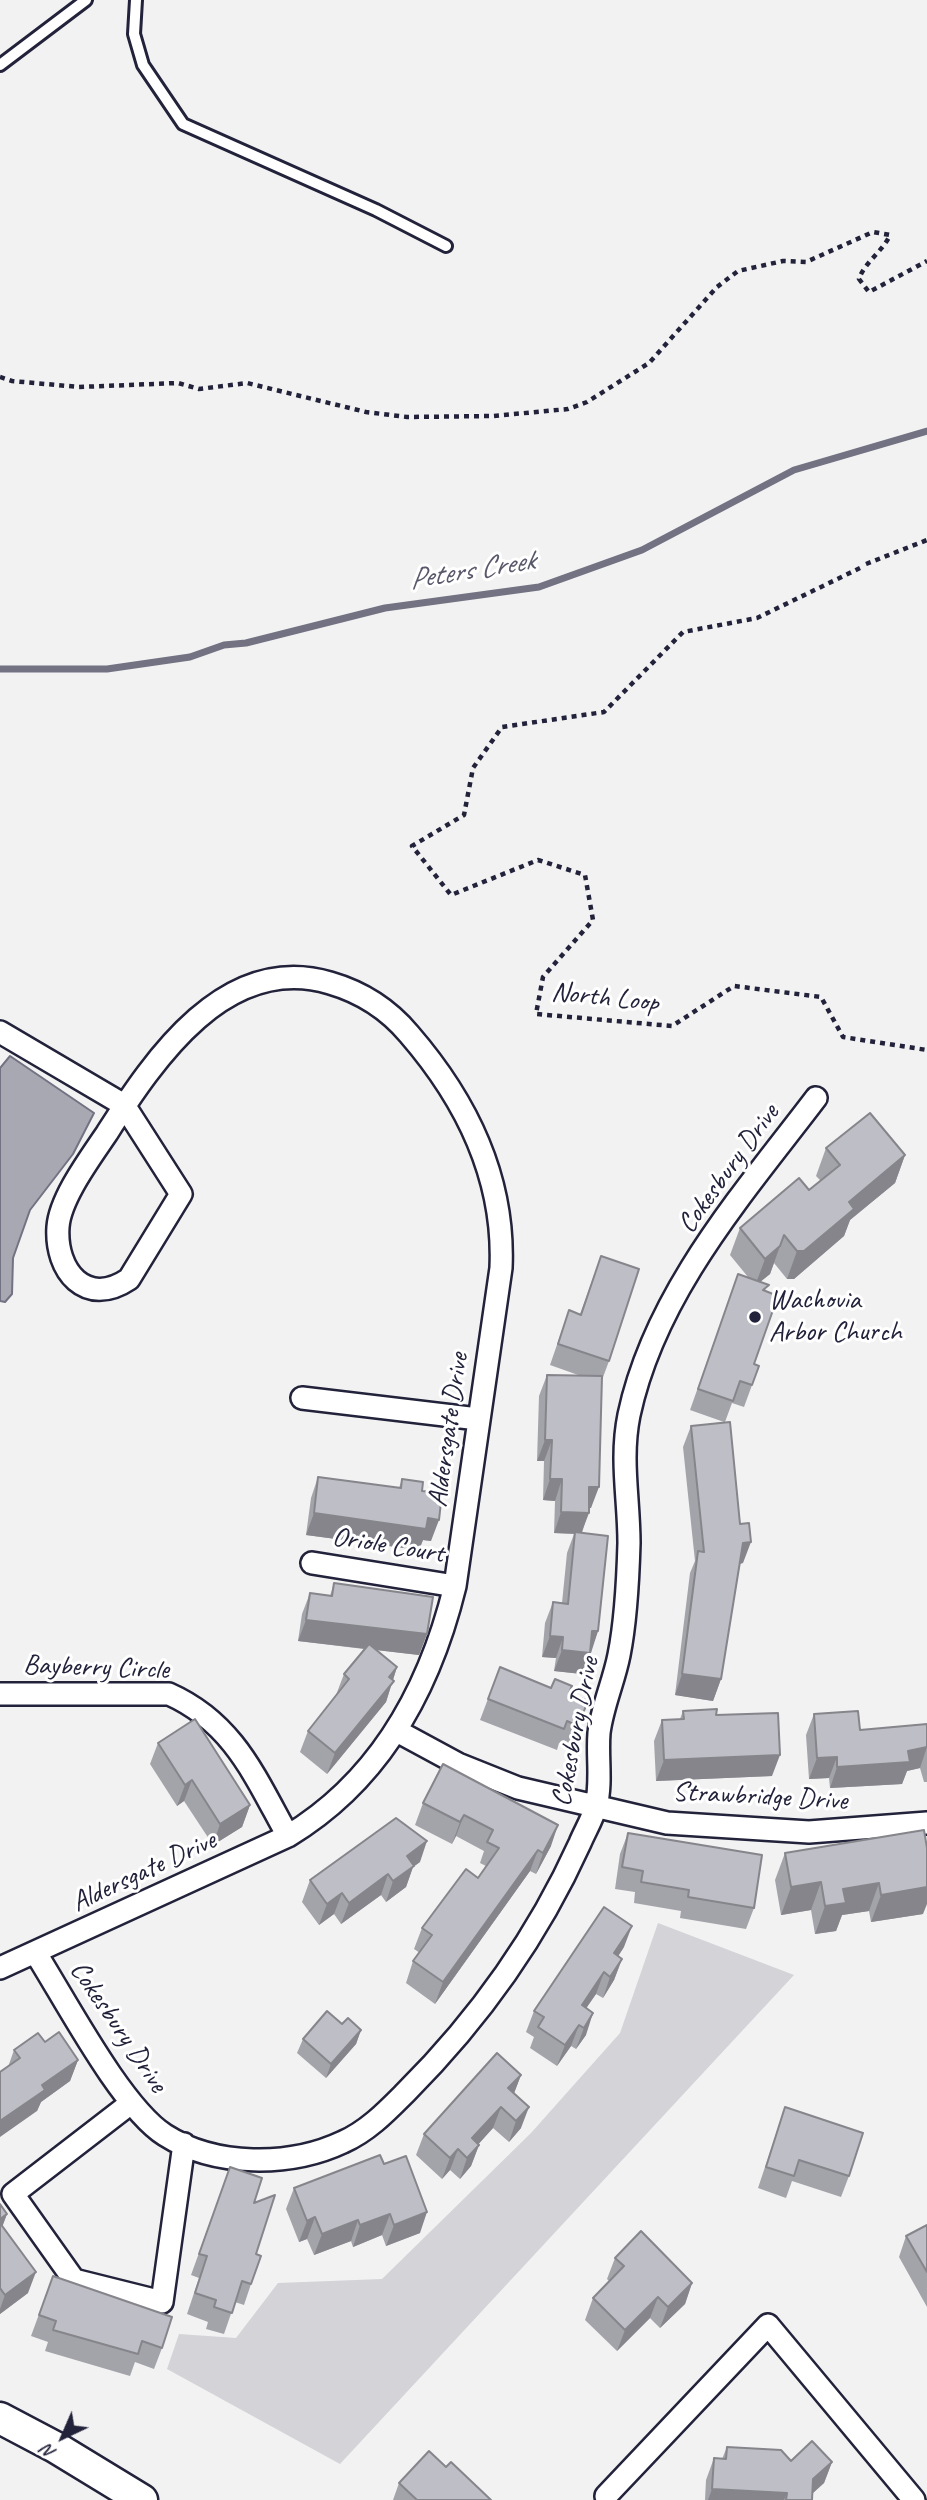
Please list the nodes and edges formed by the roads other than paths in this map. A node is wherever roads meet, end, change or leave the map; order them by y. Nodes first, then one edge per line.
1 (86, 0) edge
2 (136, 0) edge
3 (0, 65) edge
4 (446, 246) dead end
5 (0, 1032) edge
6 (816, 1098) dead end
7 (124, 1105) junction
8 (302, 1398) dead end
9 (478, 1419) junction
10 (312, 1563) dead end
11 (455, 1586) junction
12 (0, 1693) edge
13 (397, 1731) junction
14 (597, 1805) junction
15 (927, 1823) edge
16 (288, 1836) junction
17 (35, 1952) junction
18 (0, 1968) edge
19 (131, 2103) junction
20 (184, 2144) junction
21 (0, 2418) edge
22 (606, 2496) dead end
23 (142, 2500) edge
24 (914, 2500) edge

1 - 3 lane
2 - 4 lane
5 - 7 street
6 - 14 street, Cokesbury Drive
7 - 7 street, Aldersgate Drive
7 - 9 street, Aldersgate Drive
8 - 9 street
9 - 11 street, Aldersgate Drive
10 - 11 street, Oriole Court
11 - 13 street, Aldersgate Drive
12 - 16 street, Bayberry Circle
13 - 14 street, Strawbridge Drive
13 - 16 street, Aldersgate Drive
14 - 15 street, Strawbridge Drive
14 - 20 street, Cokesbury Drive
16 - 17 street, Aldersgate Drive
17 - 18 street, Aldersgate Drive
17 - 19 street, Cokesbury Drive
19 - 20 street, Cokesbury Drive
19 - 20 street
21 - 23 street
22 - 24 street

